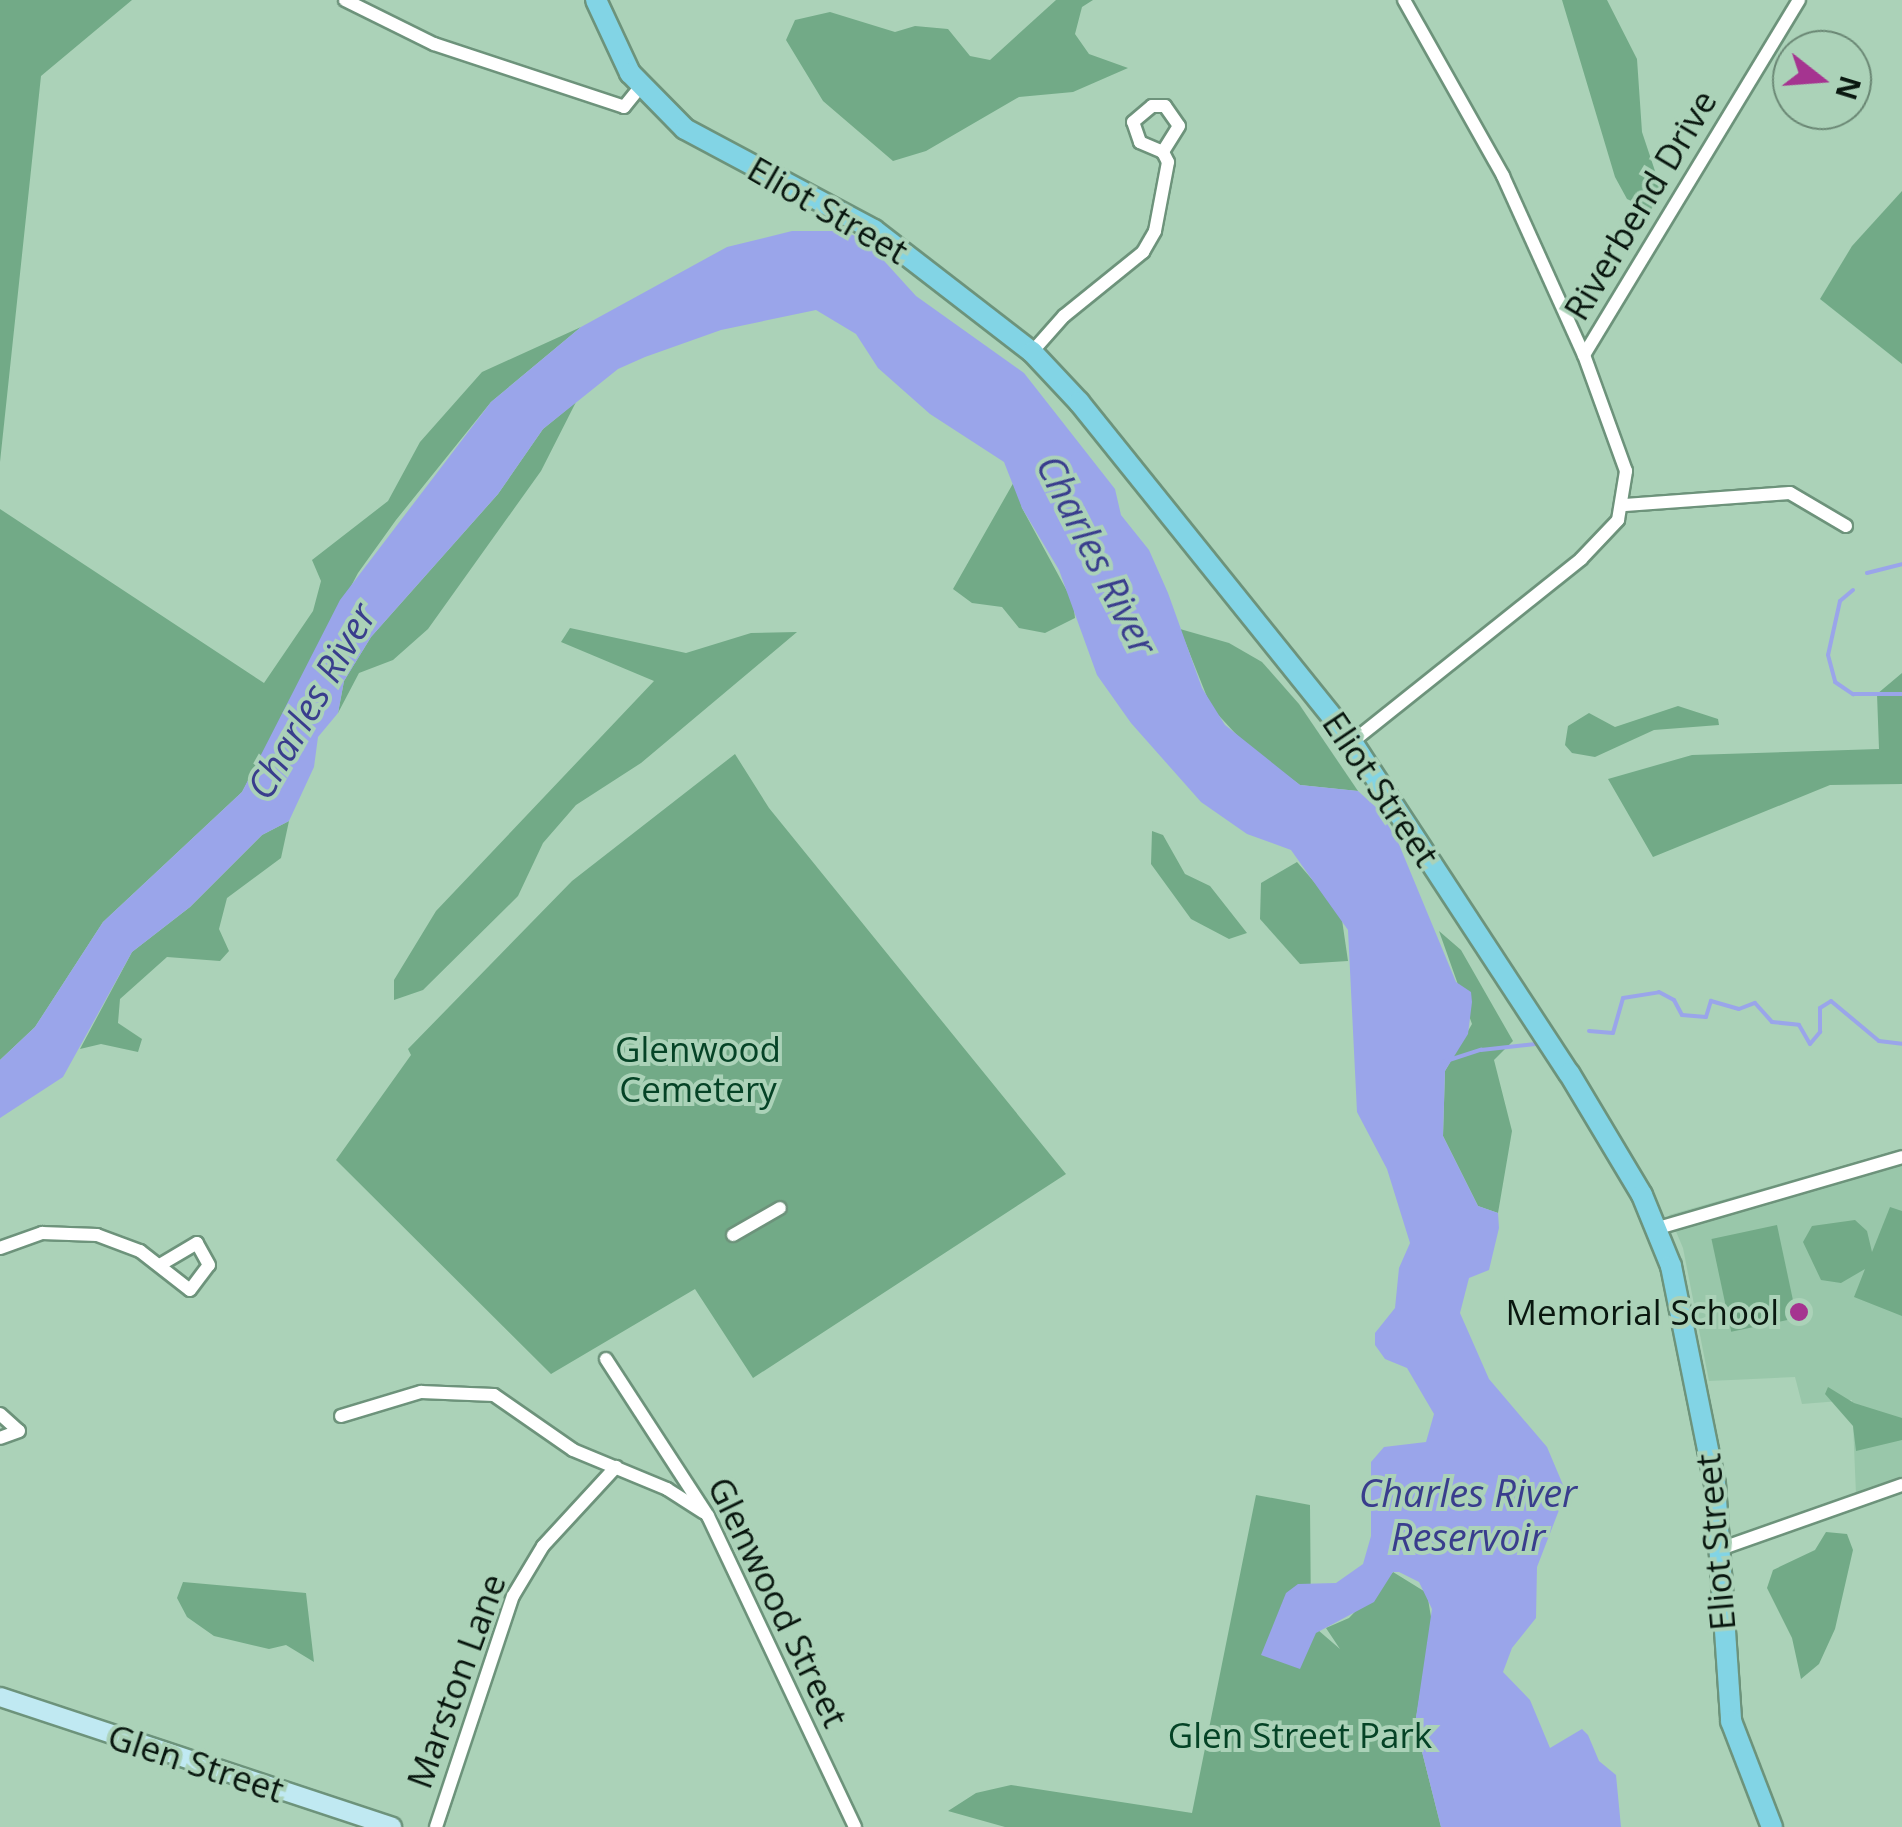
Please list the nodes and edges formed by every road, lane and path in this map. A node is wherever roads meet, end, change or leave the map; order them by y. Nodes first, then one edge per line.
1 (345, 0) edge
2 (596, 0) edge
3 (1404, 0) edge
4 (1792, 3) edge
5 (641, 86) junction
6 (1163, 152) dead end
7 (1032, 352) junction
8 (1584, 355) junction
9 (1625, 505) junction
10 (1846, 526) dead end
11 (1352, 742) junction
12 (1902, 1157) edge
13 (780, 1208) dead end
14 (1658, 1228) junction
15 (733, 1235) dead end
16 (0, 1248) edge
17 (160, 1266) dead end
18 (606, 1359) dead end
19 (0, 1414) edge
20 (341, 1416) dead end
21 (0, 1438) edge
22 (616, 1466) junction
23 (1902, 1485) edge
24 (708, 1516) junction
25 (1720, 1549) junction
26 (0, 1697) edge
27 (392, 1827) edge
28 (436, 1827) edge
29 (855, 1827) edge
30 (1772, 1827) edge

1 - 5 street
2 - 5 main road, Eliot Street
3 - 8 street
4 - 8 street, Riverbend Drive
5 - 7 main road, Eliot Street
6 - 7 street
7 - 11 main road, Eliot Street
8 - 9 street, Riverbend Drive
9 - 10 street
9 - 11 street
11 - 14 main road, Eliot Street
12 - 14 street
13 - 15 street
14 - 25 main road, Eliot Street
16 - 17 street
18 - 24 street, Glenwood Street
19 - 21 street
20 - 22 street
22 - 24 street
22 - 28 street, Marston Lane
23 - 25 street
24 - 29 street, Glenwood Street
25 - 30 main road, Eliot Street
26 - 27 street, Glen Street

